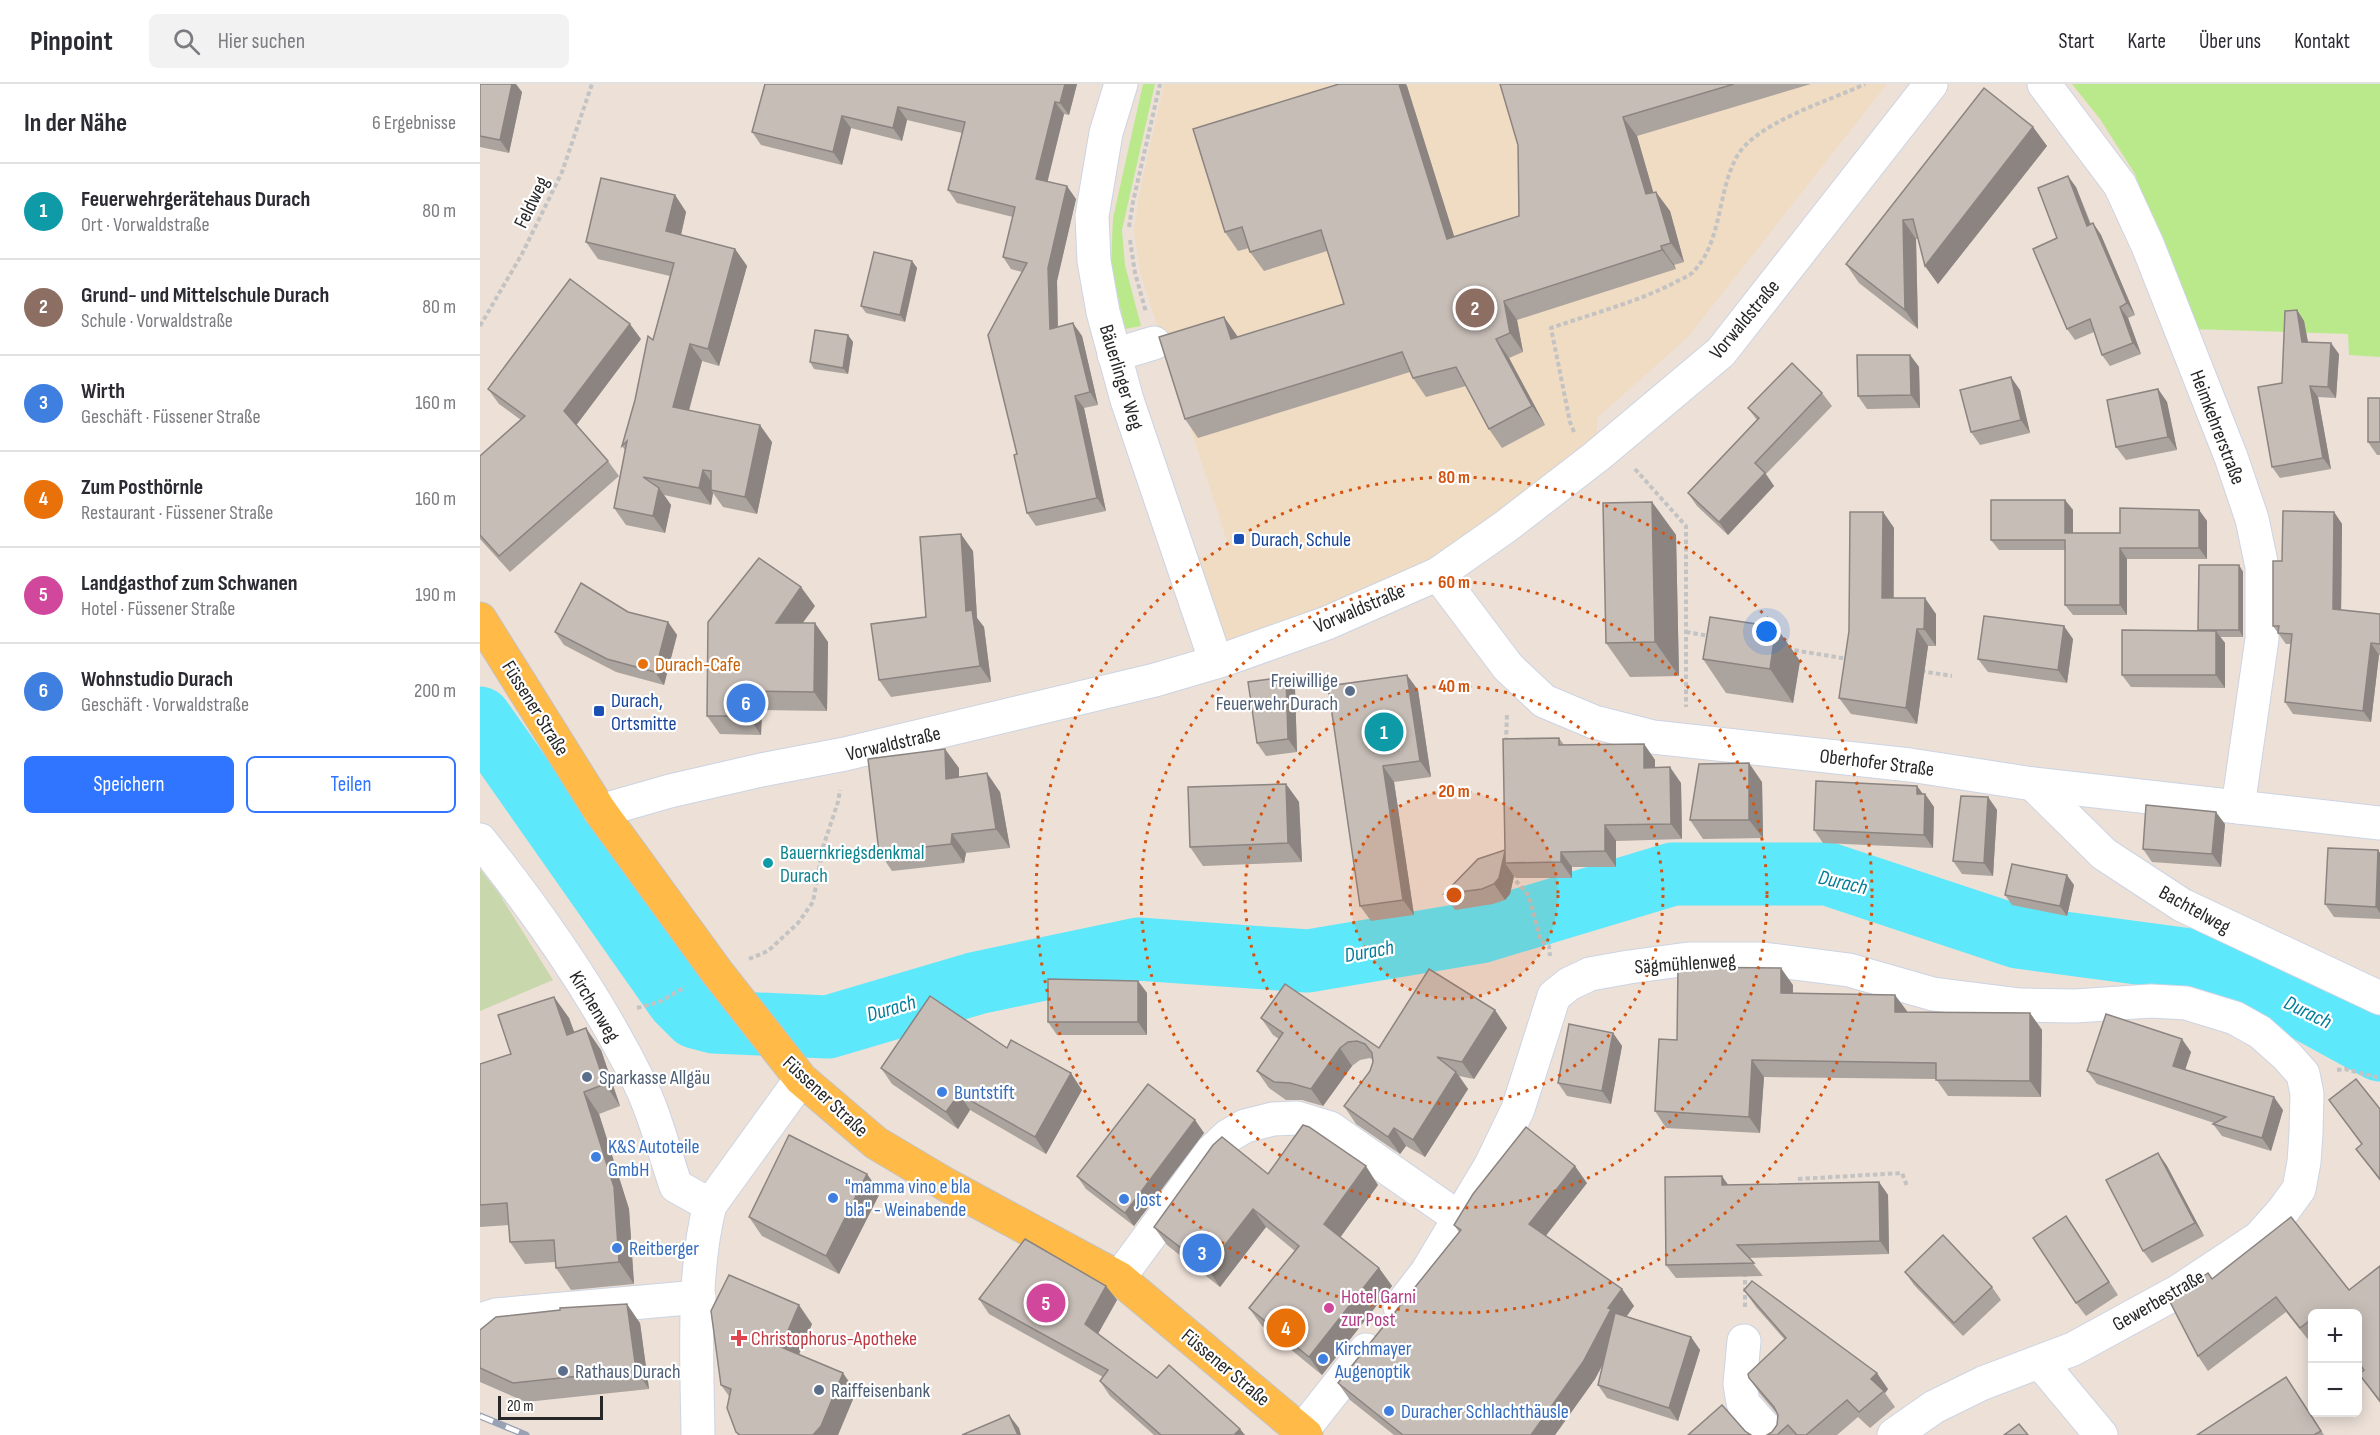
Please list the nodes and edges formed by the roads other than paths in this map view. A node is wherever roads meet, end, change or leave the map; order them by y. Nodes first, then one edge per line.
1 (1121, 84) edge
2 (1931, 84) edge
3 (2044, 84) edge
4 (1154, 343) road end
5 (1114, 355) junction
6 (1438, 574) junction
7 (480, 619) edge
8 (1216, 662) junction
9 (2033, 784) junction
10 (2238, 807) junction
11 (600, 811) junction
12 (2380, 823) edge
13 (480, 840) edge
14 (2380, 998) edge
15 (2303, 1074) joint
16 (801, 1079) junction
17 (710, 1205) junction
18 (1459, 1218) junction
19 (1119, 1278) junction
20 (699, 1297) junction
21 (480, 1320) edge
22 (1744, 1341) road end
23 (2041, 1363) junction
24 (1304, 1433) edge
25 (698, 1435) edge
26 (1772, 1435) edge
27 (1893, 1435) edge
28 (2101, 1435) edge

1 - 5 street, Bäuerlinger Weg
2 - 6 street, Vorwaldstraße
3 - 10 street, Heimkehrerstraße
4 - 5 street
5 - 8 street, Bäuerlinger Weg
6 - 8 street, Vorwaldstraße
6 - 9 street, Oberhofer Straße
7 - 11 main road, Füssener Straße
8 - 11 street, Vorwaldstraße
9 - 10 street, Oberhofer Straße
9 - 14 street, Bachtelweg
10 - 12 street, Oberhofer Straße
11 - 16 main road, Füssener Straße
13 - 17 street, Kirchenweg
15 - 18 street, Sägmühlenweg
15 - 23 street, Gewerbestraße
16 - 17 street
16 - 19 main road, Füssener Straße
17 - 20 street
18 - 19 street
18 - 24 street, Sägmühlenweg
19 - 24 main road, Füssener Straße
20 - 21 street
20 - 25 street
22 - 26 street
23 - 27 street, Gewerbestraße
23 - 28 street

